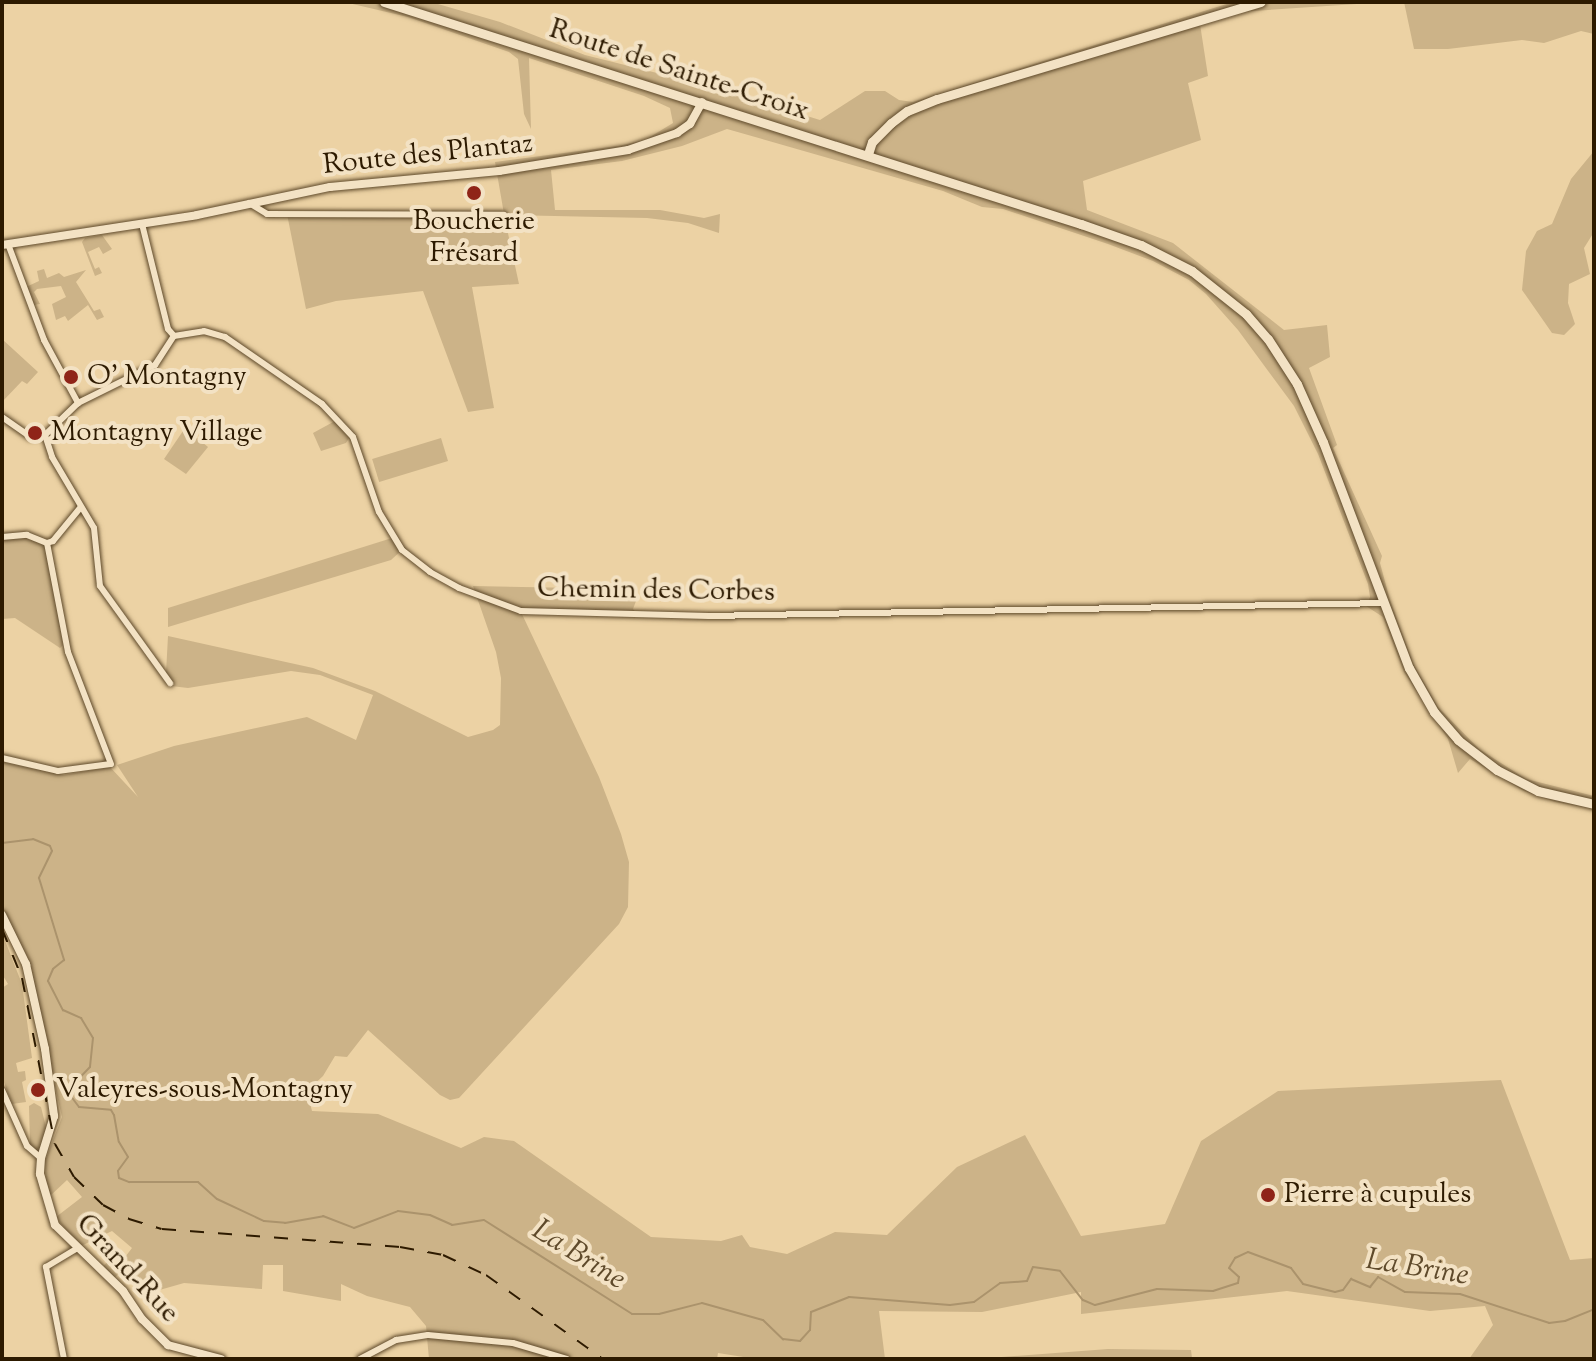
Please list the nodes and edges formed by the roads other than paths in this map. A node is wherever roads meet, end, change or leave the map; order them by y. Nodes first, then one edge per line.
1 (384, 2) edge
2 (1261, 2) edge
3 (702, 102) junction
4 (868, 154) junction
5 (249, 203) junction
6 (504, 215) dead end
7 (142, 224) junction
8 (5, 245) edge
9 (174, 336) junction
10 (78, 403) junction
11 (4, 420) edge
12 (45, 435) junction
13 (80, 508) junction
14 (2, 537) edge
15 (47, 543) junction
16 (1383, 603) junction
17 (170, 683) dead end
18 (2, 758) edge
19 (1594, 804) edge
20 (2, 915) edge
21 (2, 1090) edge
22 (41, 1158) junction
23 (76, 1249) junction
24 (64, 1359) edge
25 (221, 1359) edge
26 (360, 1359) edge
27 (567, 1359) edge

1 - 3 main road, Route de Sainte-Croix
2 - 4 main road
3 - 4 main road, Route de Sainte-Croix
3 - 5 street, Route des Plantaz
4 - 16 main road, Route de Sainte-Croix
5 - 6 street
5 - 7 street, Route des Plantaz
7 - 8 street, Route des Plantaz
7 - 9 street
8 - 10 street
9 - 10 street
9 - 16 street, Chemin des Corbes
10 - 12 street
11 - 12 street
12 - 13 street
13 - 15 street
13 - 17 street
14 - 15 street
15 - 18 street
16 - 19 main road, Route de Sainte-Croix
20 - 22 street, Grand-Rue
21 - 22 street
22 - 23 street, Grand-Rue
23 - 24 street
23 - 25 street, Grand-Rue
26 - 27 street

